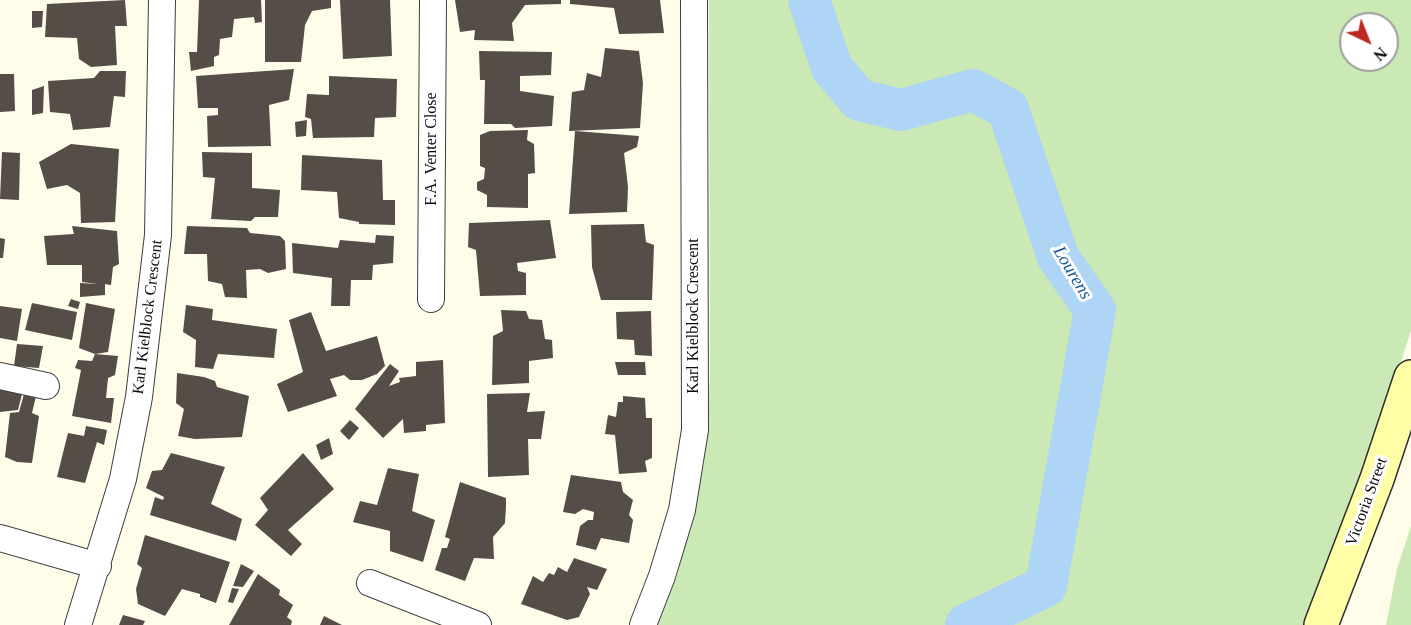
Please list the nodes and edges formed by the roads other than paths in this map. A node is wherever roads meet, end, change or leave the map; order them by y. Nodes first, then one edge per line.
1 (162, 0) edge
2 (433, 0) edge
3 (694, 0) edge
4 (431, 299) dead end
5 (0, 376) edge
6 (1411, 377) edge
7 (46, 386) dead end
8 (0, 538) edge
9 (98, 566) junction
10 (370, 583) dead end
11 (78, 625) edge
12 (478, 625) edge
13 (643, 625) edge
14 (1321, 625) edge

1 - 9 street, Karl Kielblock Crescent
2 - 4 street, F.A. Venter Close
3 - 13 street, Karl Kielblock Crescent
5 - 7 street
6 - 14 main road, Victoria Street
8 - 9 street
9 - 11 street, Karl Kielblock Crescent
10 - 12 street

